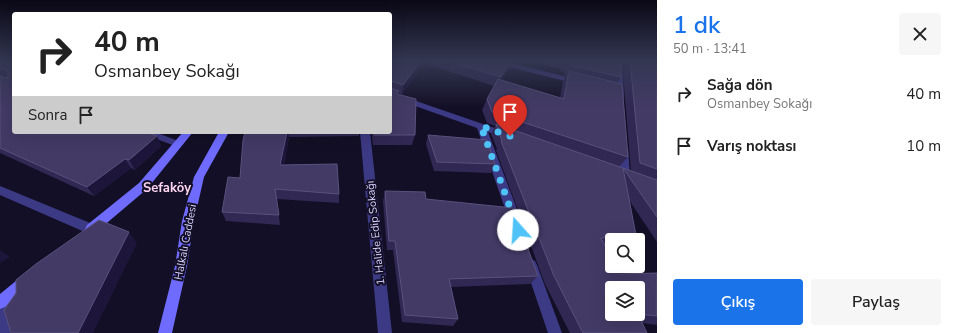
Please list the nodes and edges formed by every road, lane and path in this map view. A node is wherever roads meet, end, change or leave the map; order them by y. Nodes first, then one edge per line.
1 (558, 77) edge
2 (617, 77) edge
3 (584, 83) edge
4 (392, 95) edge
5 (621, 108) edge
6 (481, 126) junction
7 (151, 134) edge
8 (186, 134) edge
9 (223, 134) edge
10 (365, 134) edge
11 (623, 138) edge
12 (519, 139) edge
13 (178, 144) junction
14 (638, 180) edge
15 (0, 190) edge
16 (91, 228) junction
17 (518, 230) edge
18 (79, 238) edge
19 (526, 252) edge
20 (36, 273) edge
21 (3, 300) edge
22 (3, 333) edge
23 (165, 333) edge
24 (385, 333) edge
25 (555, 333) edge

1 - 3 street
2 - 5 street
4 - 6 street
6 - 12 street
6 - 17 street
7 - 13 street
8 - 13 main road
9 - 23 main road, Halkalı Caddesi
10 - 24 street, 1. Halide Edip Sokağı
11 - 14 street
13 - 16 main road
15 - 16 street
16 - 18 main road
19 - 25 street
20 - 21 main road
21 - 22 street

